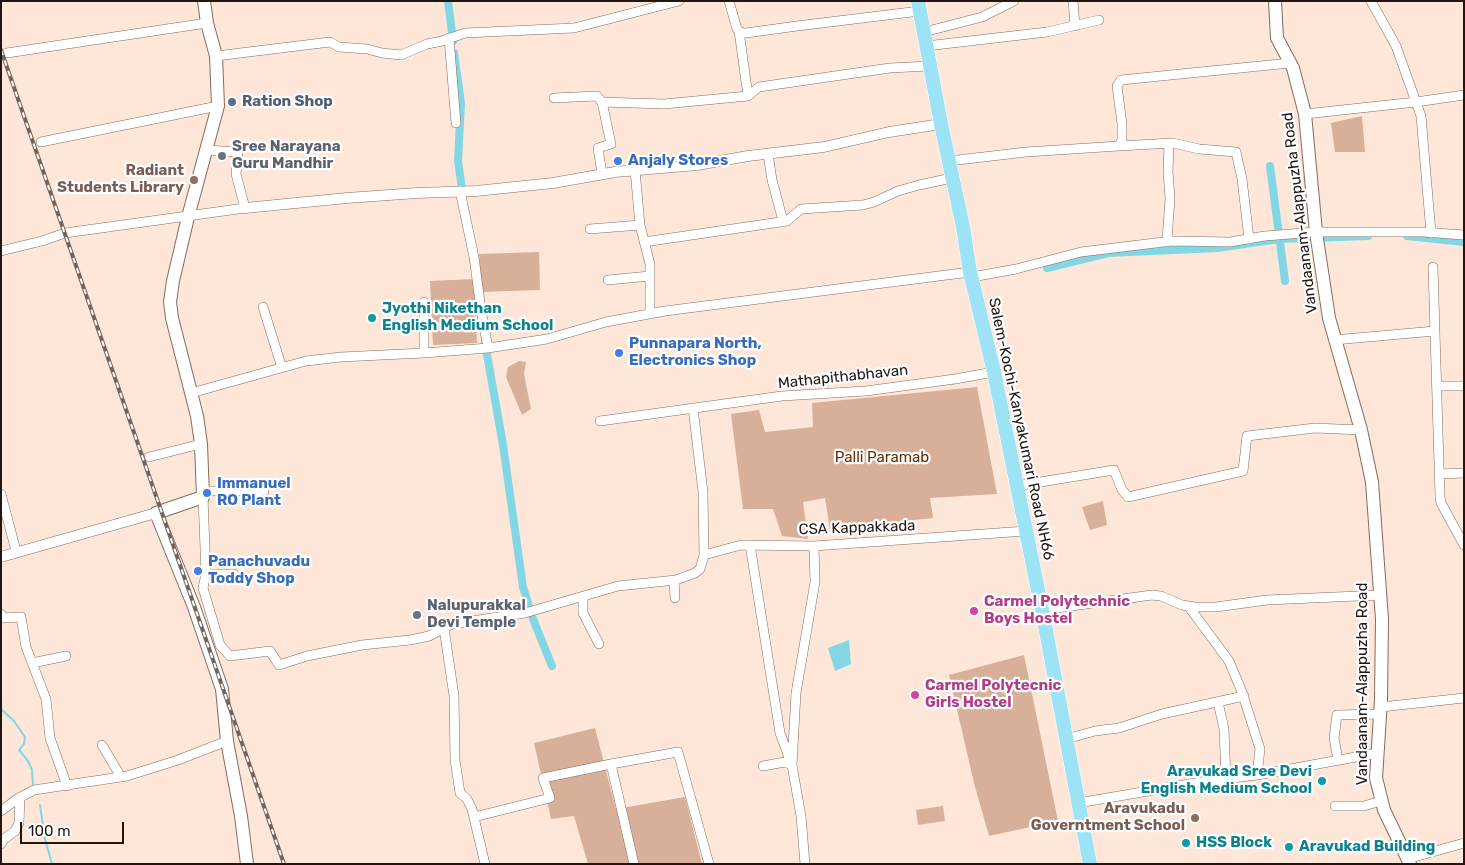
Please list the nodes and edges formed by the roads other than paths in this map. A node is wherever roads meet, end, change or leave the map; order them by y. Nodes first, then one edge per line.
1 (204, 1) edge
2 (679, 1) edge
3 (729, 1) edge
4 (1014, 1) edge
5 (1073, 1) edge
6 (1275, 1) edge
7 (1371, 1) edge
8 (919, 6) edge
9 (1099, 20) dead end
10 (207, 23) junction
11 (1075, 26) junction
12 (739, 31) junction
13 (924, 32) junction
14 (453, 37) junction
15 (926, 46) junction
16 (7, 53) dead end
17 (216, 56) junction
18 (1290, 63) junction
19 (930, 66) junction
20 (1464, 95) edge
21 (748, 96) junction
22 (554, 98) dead end
23 (602, 102) junction
24 (1416, 102) junction
25 (218, 106) junction
26 (1305, 114) junction
27 (456, 122) dead end
28 (941, 124) junction
29 (41, 142) dead end
30 (1169, 143) junction
31 (1119, 146) junction
32 (207, 150) junction
33 (768, 154) junction
34 (948, 161) junction
35 (636, 170) junction
36 (602, 174) junction
37 (952, 178) junction
38 (462, 191) junction
39 (244, 208) junction
40 (188, 217) junction
41 (783, 222) junction
42 (640, 225) junction
43 (590, 229) dead end
44 (1431, 233) junction
45 (1464, 235) edge
46 (1316, 236) junction
47 (1249, 239) junction
48 (1167, 241) junction
49 (644, 242) junction
50 (1, 250) edge
51 (1433, 267) dead end
52 (971, 275) junction
53 (650, 276) junction
54 (608, 280) dead end
55 (424, 302) dead end
56 (263, 307) dead end
57 (650, 314) junction
58 (1435, 331) junction
59 (1334, 340) junction
60 (485, 348) junction
61 (424, 354) junction
62 (282, 368) junction
63 (994, 372) junction
64 (1437, 386) junction
65 (1464, 386) edge
66 (191, 394) junction
67 (694, 408) junction
68 (600, 421) dead end
69 (1361, 430) junction
70 (201, 444) junction
71 (149, 457) dead end
72 (1464, 473) edge
73 (1440, 474) junction
74 (1016, 486) junction
75 (264, 491) dead end
76 (1, 494) edge
77 (203, 494) junction
78 (156, 513) junction
79 (1026, 531) junction
80 (750, 545) junction
81 (1464, 545) edge
82 (814, 546) junction
83 (16, 551) junction
84 (704, 555) junction
85 (1, 557) edge
86 (206, 574) junction
87 (234, 574) dead end
88 (674, 580) junction
89 (1381, 595) junction
90 (582, 597) junction
91 (675, 598) dead end
92 (1189, 607) junction
93 (1042, 610) junction
94 (1, 614) edge
95 (444, 628) junction
96 (599, 644) dead end
97 (66, 656) dead end
98 (32, 663) junction
99 (1244, 696) junction
100 (1464, 698) edge
101 (1218, 702) junction
102 (1381, 711) junction
103 (1066, 739) junction
104 (227, 740) junction
105 (102, 745) dead end
106 (1378, 754) junction
107 (1338, 760) junction
108 (611, 764) junction
109 (792, 765) junction
110 (763, 766) dead end
111 (1257, 775) junction
112 (121, 777) junction
113 (1226, 779) junction
114 (67, 786) junction
115 (20, 797) junction
116 (1381, 801) junction
117 (1078, 803) junction
118 (1335, 806) dead end
119 (1, 811) edge
120 (474, 817) junction
121 (1464, 843) edge
122 (1, 844) edge
123 (1409, 861) edge
124 (247, 864) edge
125 (485, 864) edge
126 (634, 864) edge
127 (709, 864) edge
128 (805, 864) edge
129 (1090, 864) edge

1 - 10 main road
2 - 14 street
3 - 12 street
4 - 13 street
5 - 11 street
6 - 18 main road, Vandaanam-Alappuzha Road
7 - 24 street
8 - 12 street
8 - 13 highway, Salem-Kochi-Kanyakumari Road NH66
9 - 11 street
10 - 16 street
10 - 17 main road
11 - 15 street
12 - 21 street
13 - 15 highway, Salem-Kochi-Kanyakumari Road NH66
14 - 17 street
14 - 27 street
15 - 19 highway, Salem-Kochi-Kanyakumari Road NH66
17 - 25 main road
18 - 26 main road, Vandaanam-Alappuzha Road
18 - 31 street
19 - 21 street
19 - 28 highway, Salem-Kochi-Kanyakumari Road NH66
20 - 24 street
21 - 23 street
22 - 23 street
23 - 36 street
24 - 26 street
24 - 44 street
25 - 29 street
25 - 32 main road
26 - 46 main road, Vandaanam-Alappuzha Road
28 - 33 street
28 - 34 highway, Salem-Kochi-Kanyakumari Road NH66
30 - 31 street
30 - 47 street
30 - 48 street
31 - 34 street
32 - 39 street
32 - 40 main road
33 - 35 street
33 - 41 street
34 - 37 highway, Salem-Kochi-Kanyakumari Road NH66
35 - 36 street
35 - 42 street
36 - 38 street
37 - 41 street
37 - 52 highway, Salem-Kochi-Kanyakumari Road NH66
38 - 39 street
38 - 60 street
39 - 40 street
40 - 50 street
40 - 66 main road
41 - 49 street
42 - 43 street
42 - 49 street
44 - 45 street
44 - 46 street
46 - 47 street
46 - 59 main road, Vandaanam-Alappuzha Road
47 - 48 street
48 - 52 street
49 - 53 street
51 - 58 street
52 - 57 street
52 - 63 highway, Salem-Kochi-Kanyakumari Road NH66
53 - 54 street
53 - 57 street
55 - 61 street
56 - 62 street
57 - 60 street
58 - 59 street
58 - 64 street
59 - 69 main road, Vandaanam-Alappuzha Road
60 - 61 street
61 - 62 street
62 - 66 street
63 - 67 street, Mathapithabhavan
63 - 74 highway, Salem-Kochi-Kanyakumari Road NH66
64 - 65 street
64 - 73 street
66 - 70 main road
67 - 68 street, Mathapithabhavan
67 - 84 street
69 - 74 street
69 - 89 main road, Vandaanam-Alappuzha Road
70 - 71 street
70 - 77 main road
72 - 73 street
73 - 81 street
74 - 79 highway, Salem-Kochi-Kanyakumari Road NH66
75 - 77 street
76 - 83 street
77 - 78 main road
77 - 86 street
78 - 83 street
78 - 104 main road
79 - 82 street, CSA Kappakkada
79 - 93 highway, Salem-Kochi-Kanyakumari Road NH66
80 - 82 street, CSA Kappakkada
80 - 84 street, CSA Kappakkada
80 - 109 street
82 - 109 street
83 - 85 street
84 - 88 street
86 - 87 street
86 - 95 street
88 - 90 street
88 - 91 street
89 - 92 street
89 - 102 main road, Vandaanam-Alappuzha Road
90 - 95 street
90 - 96 street
92 - 93 street
92 - 99 street
93 - 103 highway, Salem-Kochi-Kanyakumari Road NH66
94 - 98 street
95 - 120 street
97 - 98 street
98 - 114 street
99 - 101 street
99 - 111 street
100 - 102 street
101 - 103 street
101 - 113 street
102 - 106 main road, Vandaanam-Alappuzha Road
102 - 107 street
103 - 117 highway, Salem-Kochi-Kanyakumari Road NH66
104 - 112 street
104 - 124 main road
105 - 112 street
106 - 107 street
106 - 116 main road, Vandaanam-Alappuzha Road
107 - 111 street
108 - 120 street
108 - 126 street
108 - 127 street
109 - 110 street
109 - 128 street
111 - 113 street
112 - 114 street
113 - 117 street
114 - 115 street
115 - 119 street
115 - 122 street
116 - 118 street
116 - 123 main road, Vandaanam-Alappuzha Road
117 - 129 highway, Salem-Kochi-Kanyakumari Road NH66
120 - 125 street
121 - 123 street

